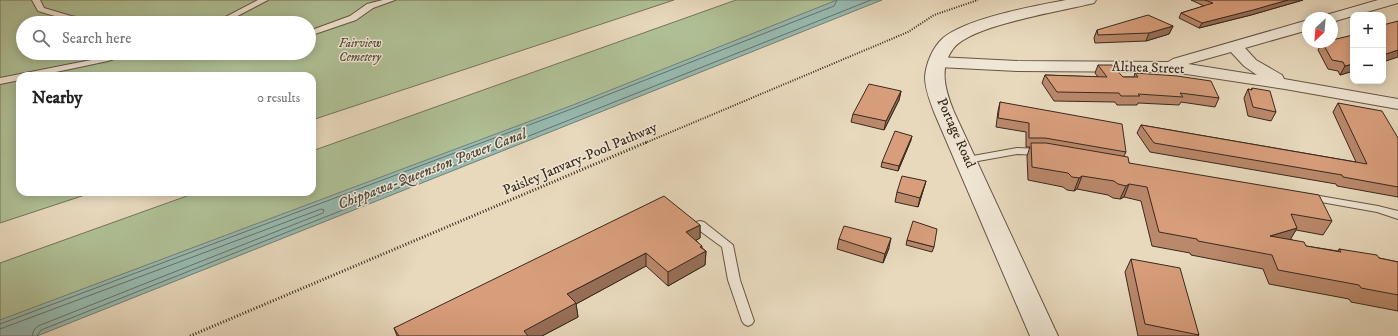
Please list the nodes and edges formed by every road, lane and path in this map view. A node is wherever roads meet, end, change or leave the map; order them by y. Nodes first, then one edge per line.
1 (36, 0) edge
2 (264, 0) edge
3 (390, 0) edge
4 (978, 0) edge
5 (1088, 0) edge
6 (1394, 0) edge
7 (368, 3) edge
8 (63, 16) edge
9 (232, 16) edge
10 (1338, 16) edge
11 (1302, 27) edge
12 (316, 31) edge
13 (1234, 46) junction
14 (103, 60) edge
15 (938, 62) junction
16 (1173, 67) junction
17 (45, 72) edge
18 (16, 78) edge
19 (0, 81) edge
20 (1285, 84) junction
21 (1398, 104) edge
22 (1050, 153) edge
23 (967, 160) junction
24 (1300, 196) edge
25 (1398, 214) edge
26 (700, 224) edge
27 (748, 321) dead end
28 (190, 336) edge
29 (1044, 336) edge

1 - 8 lane
2 - 9 lane
3 - 7 lane
4 - 28 path, Paisley Janvary-Pool Pathway
5 - 15 street, Portage Road
6 - 10 street
7 - 12 lane
11 - 13 street
13 - 16 street
13 - 20 street, Althea Street
14 - 17 lane
15 - 16 street, Althea Street
15 - 23 street, Portage Road
16 - 20 street, Althea Street
18 - 19 lane
20 - 21 street, Althea Street
22 - 23 lane
23 - 29 street, Portage Road
24 - 25 lane
26 - 27 lane

